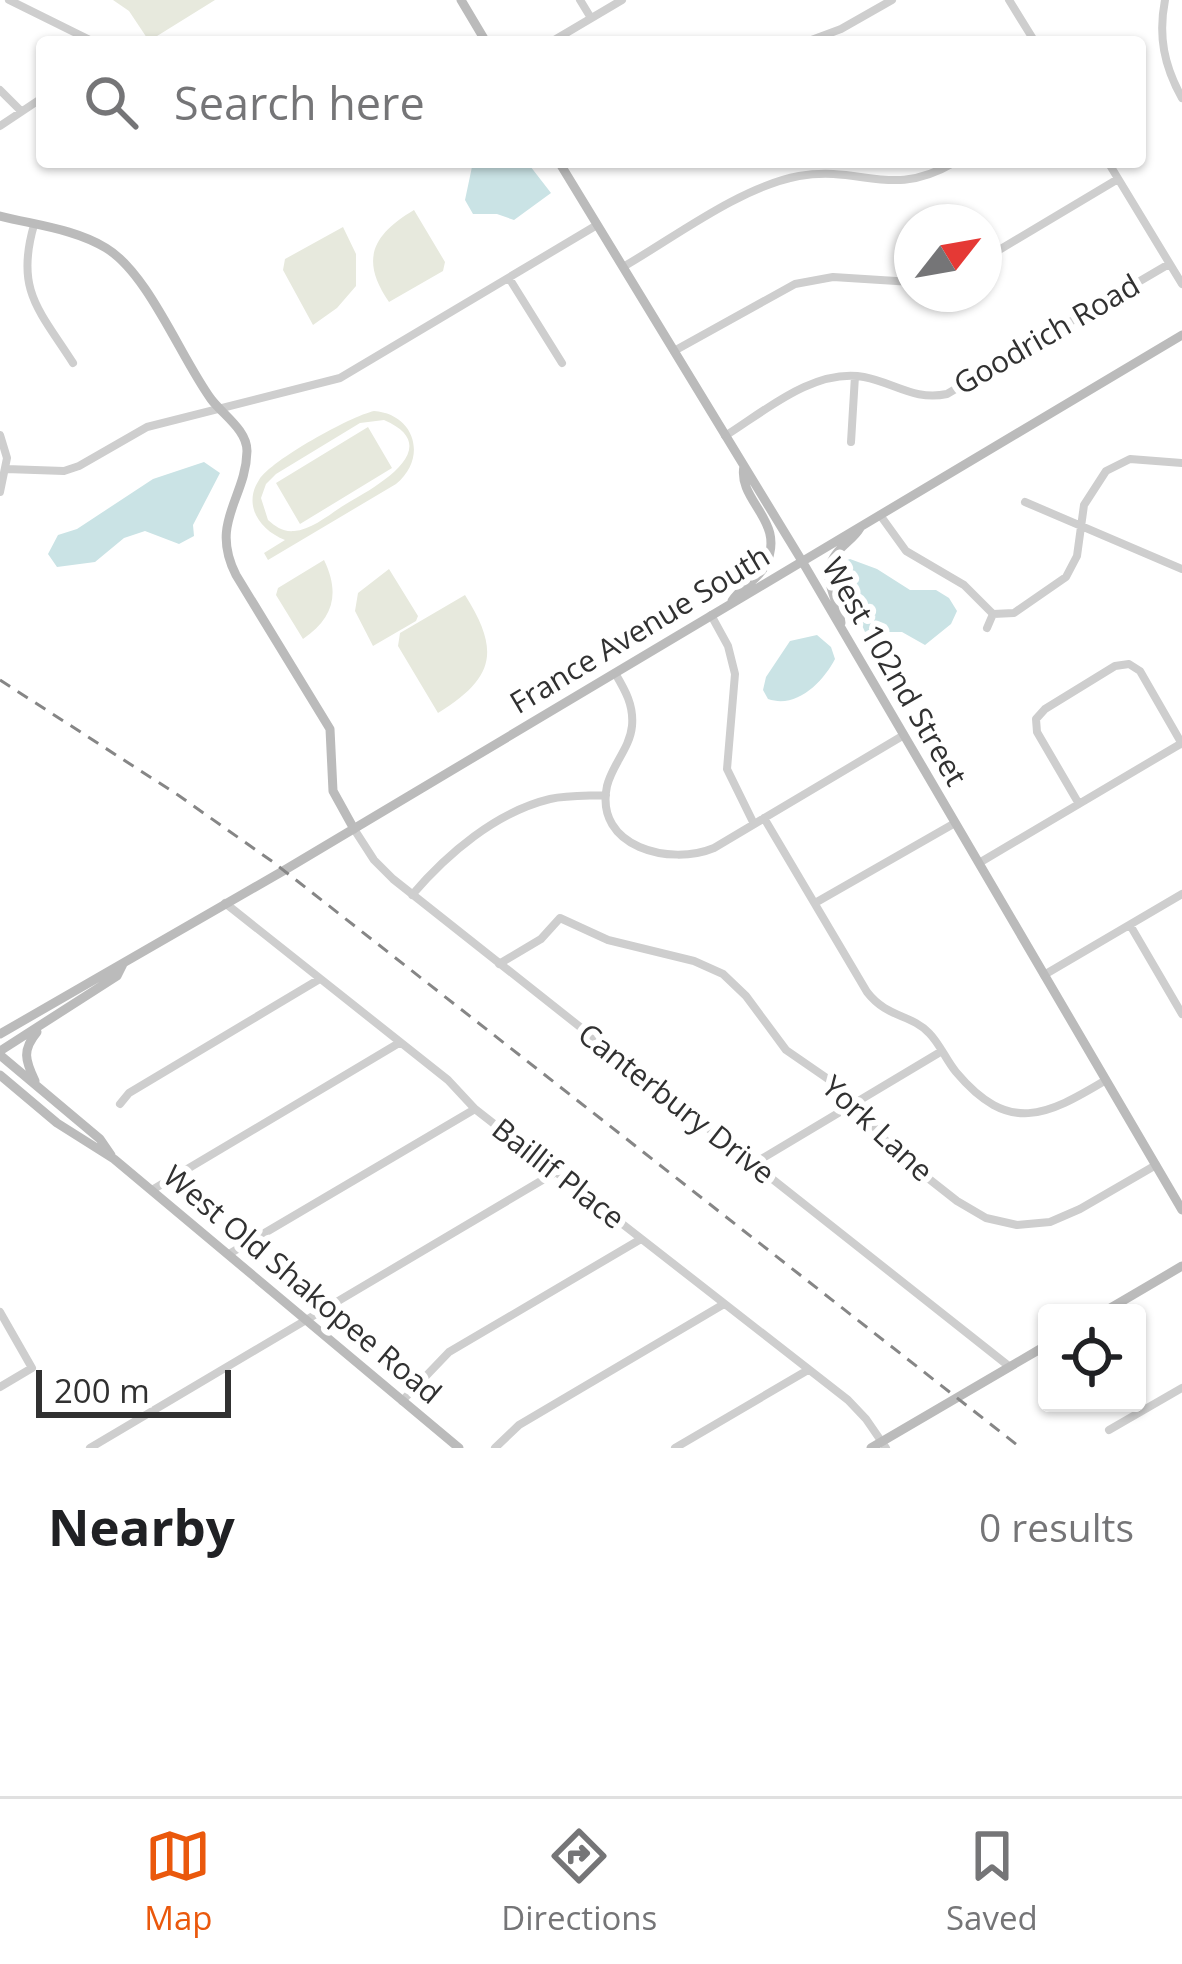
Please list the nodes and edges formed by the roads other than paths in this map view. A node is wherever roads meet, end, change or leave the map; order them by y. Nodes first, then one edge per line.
1 (9, 0) edge
2 (460, 0) edge
3 (580, 0) edge
4 (622, 0) edge
5 (892, 0) edge
6 (1009, 0) edge
7 (1166, 0) edge
8 (877, 4) edge
9 (591, 18) junction
10 (82, 36) edge
11 (482, 36) edge
12 (561, 36) edge
13 (817, 36) edge
14 (1031, 36) edge
15 (0, 90) edge
16 (1182, 98) edge
17 (36, 102) edge
18 (21, 111) junction
19 (0, 126) edge
20 (563, 168) edge
21 (854, 168) edge
22 (942, 168) edge
23 (1112, 168) edge
24 (852, 176) junction
25 (1118, 179) junction
26 (0, 216) edge
27 (34, 225) junction
28 (597, 225) junction
29 (1002, 249) edge
30 (1169, 264) junction
31 (623, 267) junction
32 (509, 278) junction
33 (894, 281) edge
34 (1182, 284) edge
35 (1182, 335) edge
36 (674, 351) junction
37 (73, 363) dead end
38 (562, 363) dead end
39 (855, 376) junction
40 (220, 410) junction
41 (0, 435) edge
42 (725, 436) junction
43 (851, 442) dead end
44 (1182, 463) edge
45 (744, 466) junction
46 (7, 469) junction
47 (0, 492) edge
48 (1025, 502) dead end
49 (880, 515) junction
50 (860, 526) junction
51 (1082, 528) junction
52 (802, 561) junction
53 (1182, 569) edge
54 (731, 604) junction
55 (993, 614) junction
56 (711, 616) junction
57 (841, 628) junction
58 (987, 628) dead end
59 (615, 673) junction
60 (904, 735) junction
61 (1182, 743) edge
62 (606, 795) junction
63 (1079, 804) junction
64 (764, 818) junction
65 (955, 823) junction
66 (754, 824) junction
67 (355, 829) junction
68 (979, 863) junction
69 (412, 895) junction
70 (1182, 895) edge
71 (815, 903) junction
72 (225, 904) junction
73 (1130, 925) junction
74 (123, 964) junction
75 (499, 964) junction
76 (1044, 976) junction
77 (319, 980) junction
78 (1182, 1014) edge
79 (26, 1018) junction
80 (0, 1024) edge
81 (41, 1027) junction
82 (0, 1034) edge
83 (399, 1043) junction
84 (942, 1051) junction
85 (0, 1053) edge
86 (1, 1077) edge
87 (1106, 1080) junction
88 (37, 1086) junction
89 (855, 1103) junction
90 (120, 1104) dead end
91 (475, 1109) junction
92 (114, 1159) junction
93 (752, 1164) junction
94 (1156, 1165) junction
95 (556, 1172) junction
96 (152, 1190) junction
97 (1182, 1210) edge
98 (641, 1238) junction
99 (229, 1254) junction
100 (1182, 1266) edge
101 (724, 1304) junction
102 (1117, 1304) edge
103 (0, 1312) edge
104 (306, 1320) junction
105 (1038, 1350) edge
106 (1010, 1366) junction
107 (808, 1370) junction
108 (0, 1387) edge
109 (1182, 1388) edge
110 (402, 1401) junction
111 (1109, 1430) dead end
112 (879, 1446) edge
113 (90, 1448) edge
114 (459, 1448) edge
115 (495, 1448) edge
116 (675, 1448) edge

1 - 10 street
2 - 11 main road
3 - 9 street
4 - 9 street
5 - 8 street
6 - 14 street
7 - 16 street
8 - 13 street
9 - 12 street
15 - 18 street
17 - 18 street
18 - 19 street
20 - 28 main road, West 102nd Street
21 - 24 street
22 - 24 street
23 - 25 street
24 - 31 street
25 - 29 street
25 - 30 street
26 - 27 main road
27 - 37 street
27 - 40 main road
28 - 31 main road, West 102nd Street
28 - 32 street
30 - 34 street
30 - 39 street, Goodrich Road
31 - 36 main road, West 102nd Street
32 - 38 street
32 - 40 street
33 - 36 street
35 - 49 main road, France Avenue South
36 - 42 main road, West 102nd Street
39 - 42 street
39 - 43 street
40 - 46 street
40 - 67 main road
41 - 46 street
42 - 45 main road, West 102nd Street
44 - 51 street
45 - 52 main road, West 102nd Street
45 - 54 main road
46 - 47 street
48 - 51 street
49 - 50 main road, France Avenue South
49 - 55 street
50 - 52 main road, France Avenue South
50 - 57 main road
51 - 53 street
51 - 55 street
52 - 54 main road, France Avenue South
52 - 57 main road, West 102nd Street
54 - 56 main road, France Avenue South
55 - 58 street
56 - 59 main road, France Avenue South
56 - 66 street
57 - 60 main road, West 102nd Street
59 - 62 street
59 - 67 main road, France Avenue South
60 - 64 street
60 - 65 main road, West 102nd Street
61 - 63 street
61 - 63 street
62 - 66 street
62 - 69 street
63 - 68 street
64 - 66 street
64 - 71 street
65 - 68 main road, West 102nd Street
65 - 71 street
67 - 69 street, Canterbury Drive
67 - 72 main road, France Avenue South
68 - 76 main road, West 102nd Street
69 - 75 street, Canterbury Drive
70 - 73 street
71 - 84 street
72 - 74 main road, France Avenue South
72 - 77 street, Baillif Place
73 - 76 street
73 - 78 street
74 - 79 main road, France Avenue South
74 - 81 main road, France Avenue South
75 - 89 street, York Lane
75 - 93 street, Canterbury Drive
76 - 87 main road, West 102nd Street
77 - 83 street, Baillif Place
77 - 90 street
79 - 80 main road
79 - 82 main road, France Avenue South
81 - 85 main road, France Avenue South
81 - 88 main road
83 - 91 street, Baillif Place
83 - 96 street
84 - 87 street
84 - 89 street
85 - 88 main road, West Old Shakopee Road
86 - 92 main road, West Old Shakopee Road
87 - 94 main road, West 102nd Street
88 - 92 main road, West Old Shakopee Road
89 - 93 street
89 - 94 street, York Lane
91 - 95 street, Baillif Place
91 - 99 street
92 - 96 main road, West Old Shakopee Road
93 - 106 street, Canterbury Drive
94 - 97 main road, West 102nd Street
95 - 98 street, Baillif Place
95 - 104 street
96 - 99 main road, West Old Shakopee Road
98 - 101 street, Baillif Place
98 - 110 street
99 - 104 main road, West Old Shakopee Road
100 - 102 main road
101 - 107 street, Baillif Place
101 - 115 street
103 - 108 street
104 - 110 main road, West Old Shakopee Road
104 - 113 street
105 - 106 main road
106 - 112 main road
107 - 112 street, Baillif Place
107 - 116 street
109 - 111 street
110 - 114 main road, West Old Shakopee Road

